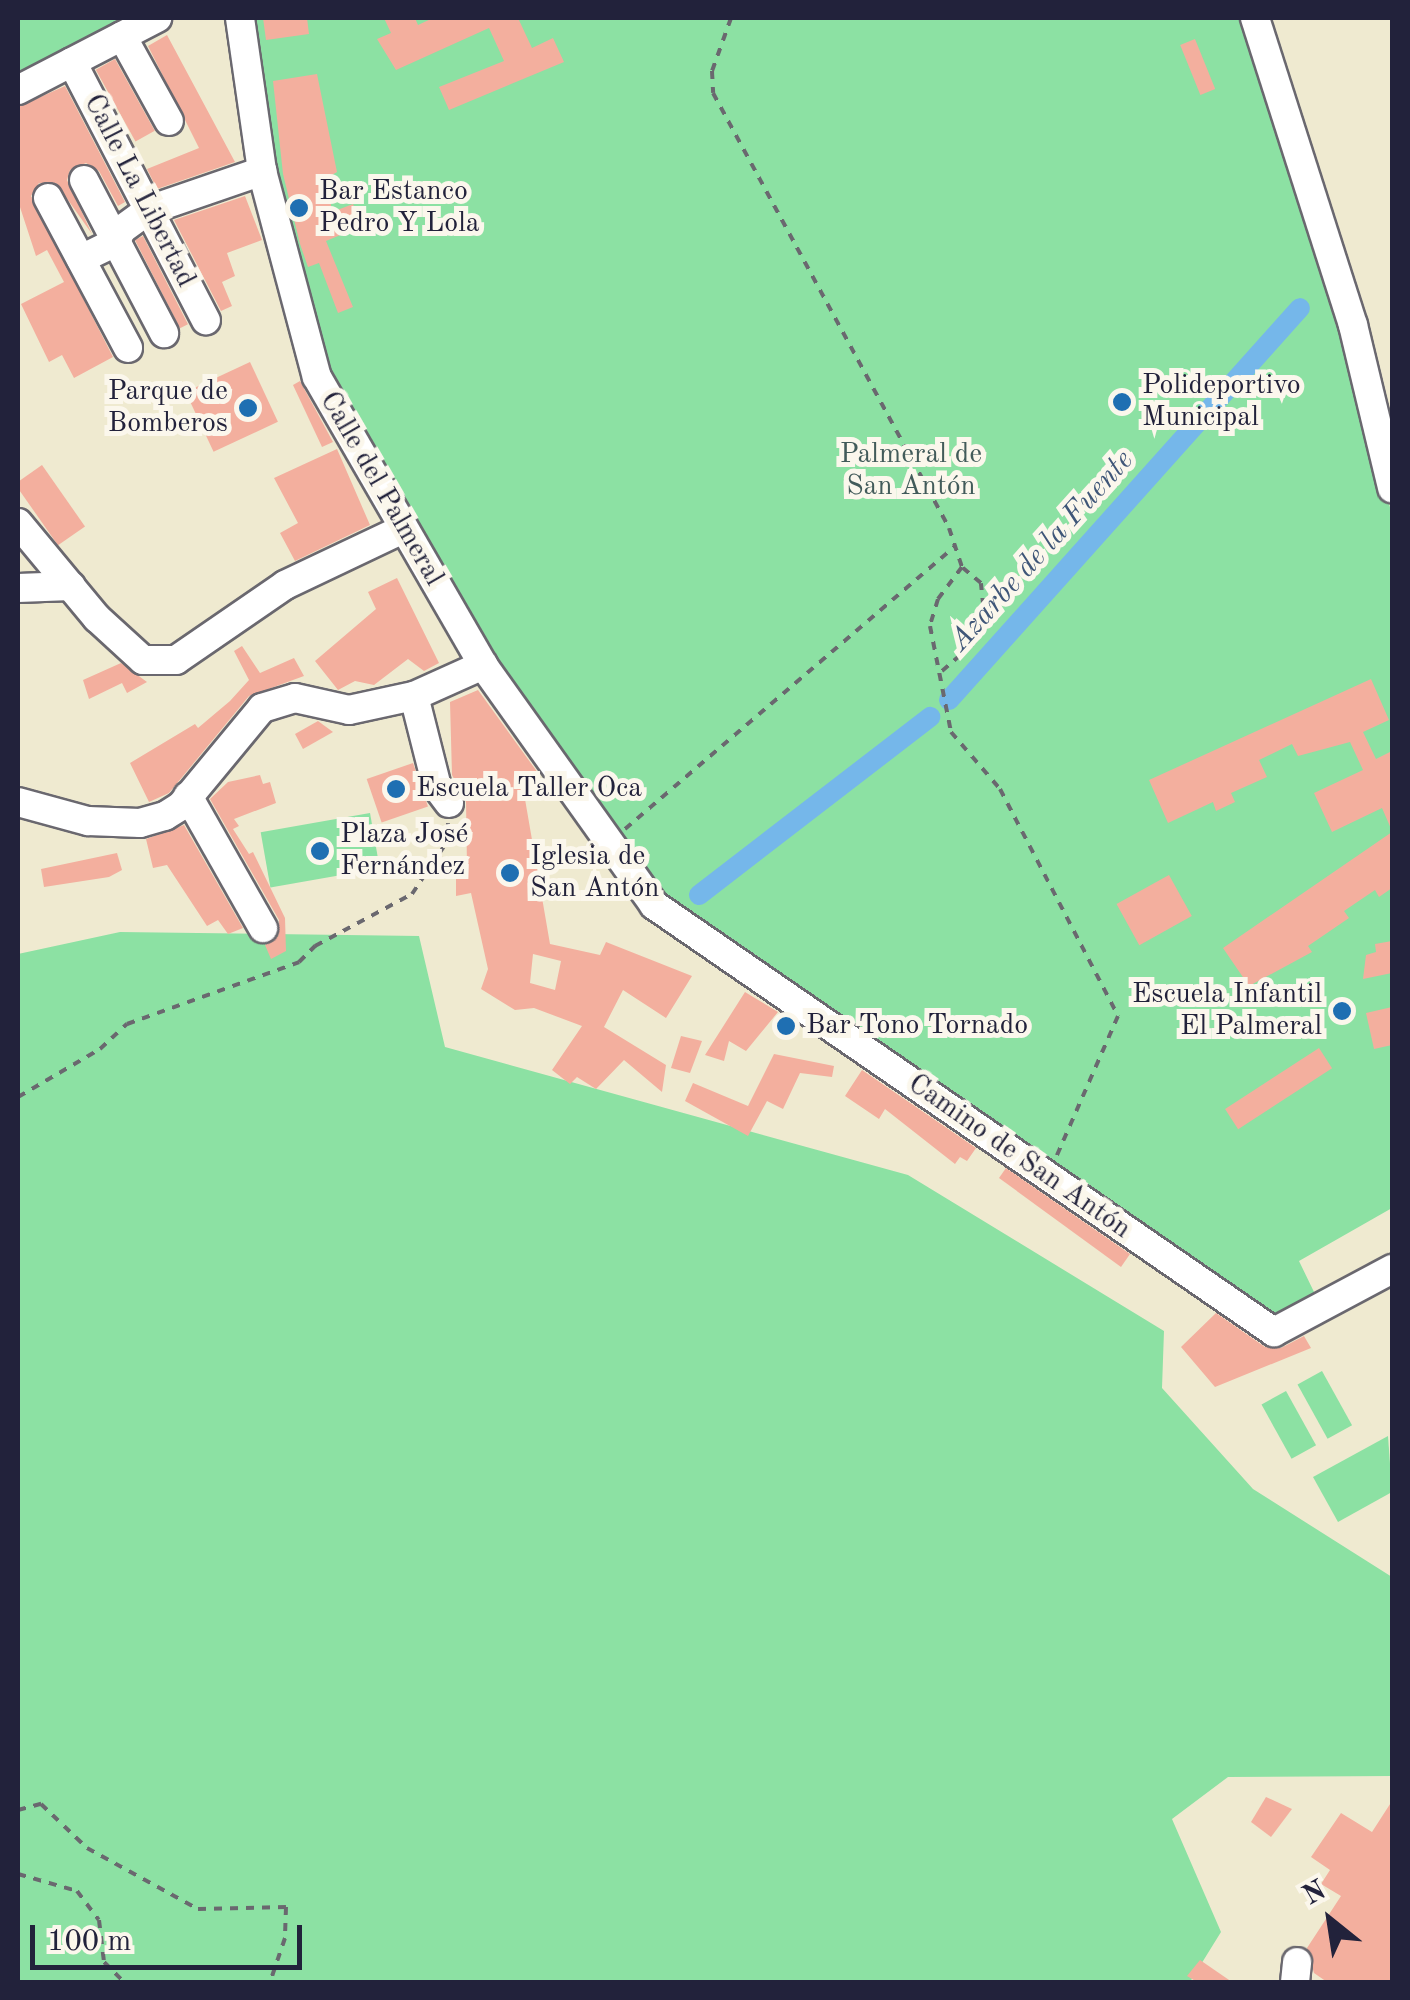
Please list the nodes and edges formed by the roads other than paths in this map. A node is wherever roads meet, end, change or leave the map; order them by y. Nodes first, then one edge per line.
1 (157, 18) edge
2 (240, 18) edge
3 (1255, 18) edge
4 (122, 36) junction
5 (72, 62) junction
6 (18, 90) edge
7 (169, 121) dead end
8 (262, 171) junction
9 (84, 180) dead end
10 (48, 198) dead end
11 (149, 210) junction
12 (116, 242) junction
13 (81, 259) junction
14 (206, 320) dead end
15 (164, 333) dead end
16 (128, 348) dead end
17 (1392, 488) edge
18 (18, 523) edge
19 (401, 530) junction
20 (71, 586) junction
21 (18, 588) edge
22 (483, 665) junction
23 (414, 696) junction
24 (188, 796) junction
25 (18, 802) edge
26 (449, 803) road end
27 (654, 905) joint
28 (263, 928) dead end
29 (1392, 1269) edge

1 - 4 street
2 - 8 street, Calle del Palmeral
3 - 17 street
4 - 5 street
4 - 7 street
5 - 6 street
5 - 11 street, Calle La Libertad
8 - 11 street
8 - 19 street, Calle del Palmeral
9 - 12 street
10 - 13 street
11 - 12 street
11 - 14 street, Calle La Libertad
12 - 13 street
12 - 15 street
13 - 16 street
18 - 20 street
19 - 20 street
19 - 22 street, Calle del Palmeral
20 - 21 street
22 - 23 street
22 - 27 street, Calle del Palmeral
23 - 24 street
23 - 26 street
24 - 25 street
24 - 28 street
27 - 29 street, Camino de San Antón

